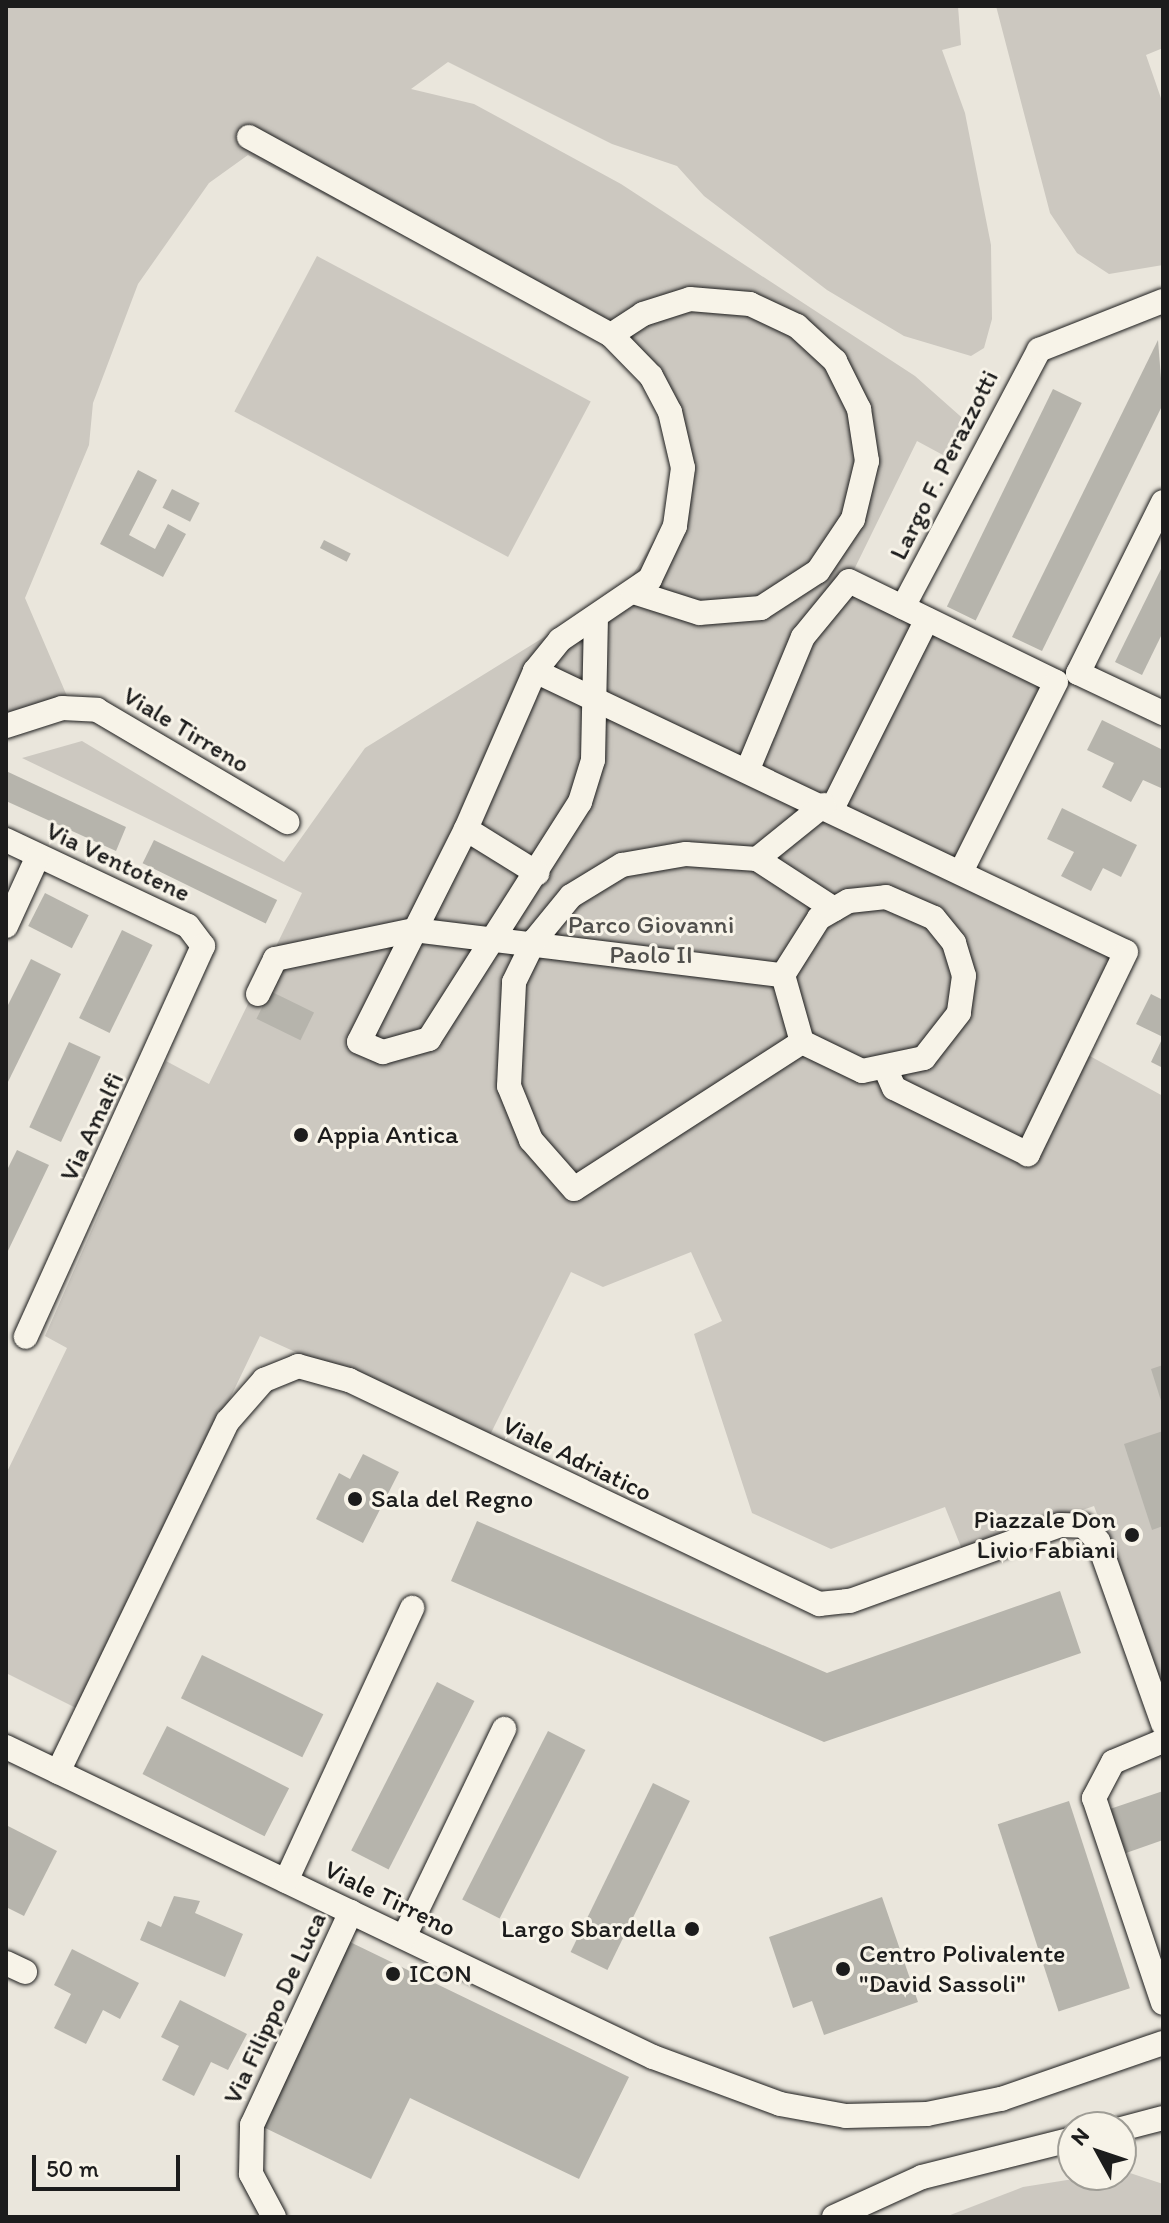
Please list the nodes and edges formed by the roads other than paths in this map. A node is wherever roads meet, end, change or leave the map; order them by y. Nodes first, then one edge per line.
1 (249, 137) dead end
2 (1163, 301) edge
3 (611, 335) junction
4 (1163, 502) edge
5 (633, 592) junction
6 (903, 607) junction
7 (927, 619) junction
8 (596, 621) junction
9 (535, 671) junction
10 (592, 697) junction
11 (1163, 713) edge
12 (6, 726) edge
13 (748, 769) junction
14 (828, 807) junction
15 (287, 822) dead end
16 (466, 829) junction
17 (6, 840) edge
18 (38, 856) junction
19 (757, 859) junction
20 (961, 872) junction
21 (537, 873) junction
22 (834, 909) junction
23 (6, 926) edge
24 (414, 930) junction
25 (494, 937) junction
26 (202, 940) joint
27 (534, 941) junction
28 (783, 975) junction
29 (258, 994) dead end
30 (802, 1042) junction
31 (887, 1072) junction
32 (26, 1337) dead end
33 (412, 1608) dead end
34 (1163, 1724) edge
35 (504, 1729) dead end
36 (1163, 1741) edge
37 (6, 1747) edge
38 (58, 1772) junction
39 (286, 1881) junction
40 (351, 1912) junction
41 (404, 1937) junction
42 (1163, 2003) edge
43 (1163, 2043) edge
44 (1163, 2118) edge
45 (1137, 2125) edge
46 (1057, 2143) edge
47 (274, 2217) edge
48 (834, 2217) edge

1 - 3 street
2 - 6 street, Largo F. Perazzotti
3 - 5 street
3 - 5 street
4 - 11 street
5 - 8 street
6 - 7 street
6 - 13 street
7 - 14 street
7 - 20 street
8 - 9 street
8 - 10 street
9 - 10 street
9 - 16 street
10 - 13 street
10 - 21 street
12 - 15 street, Viale Tirreno
13 - 14 street
14 - 19 street
14 - 20 street
16 - 21 street
16 - 24 street
17 - 18 street, Via Ventotene
18 - 23 street
18 - 26 street, Via Ventotene
19 - 22 street
19 - 27 street
20 - 31 street
21 - 25 street
22 - 28 street
22 - 31 street
24 - 25 street
24 - 25 street
24 - 29 street
25 - 27 street
26 - 32 street, Via Amalfi
27 - 28 street
27 - 30 street
28 - 30 street
30 - 31 street
33 - 39 street
34 - 38 street, Viale Adriatico
35 - 41 street
36 - 42 street
37 - 38 street, Viale Tirreno
38 - 39 street, Viale Tirreno
39 - 40 street, Viale Tirreno
40 - 41 street, Viale Tirreno
40 - 47 street, Via Filippo De Luca
41 - 43 street, Viale Tirreno
44 - 45 street
46 - 48 street

